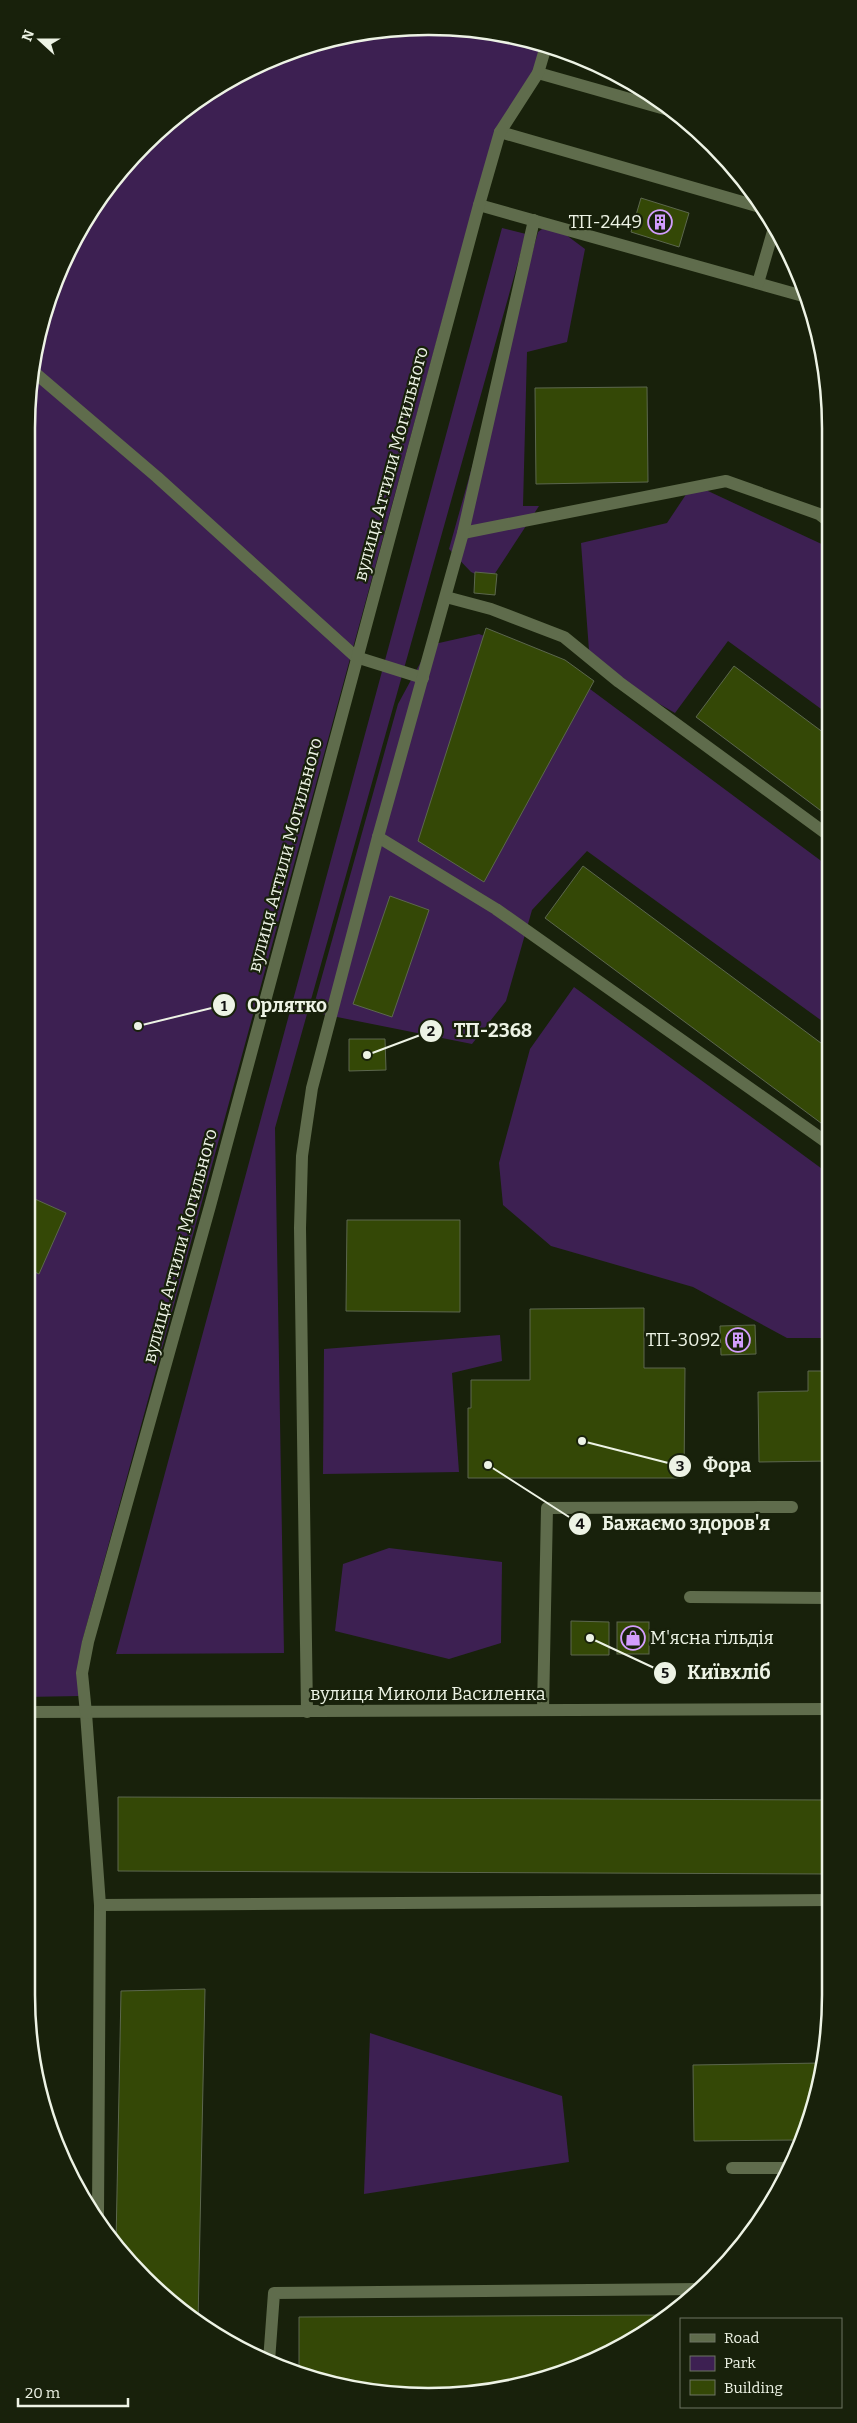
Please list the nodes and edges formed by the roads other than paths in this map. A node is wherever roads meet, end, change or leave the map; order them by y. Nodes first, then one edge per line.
1 (544, 53) edge
2 (538, 73) junction
3 (654, 106) edge
4 (500, 132) junction
5 (479, 205) junction
6 (753, 206) edge
7 (534, 220) junction
8 (772, 237) edge
9 (758, 283) junction
10 (798, 295) edge
11 (38, 376) edge
12 (822, 516) edge
13 (463, 533) junction
14 (446, 596) junction
15 (356, 656) junction
16 (423, 678) junction
17 (822, 831) edge
18 (378, 836) junction
19 (822, 1139) edge
20 (792, 1507) dead end
21 (690, 1597) dead end
22 (822, 1598) edge
23 (822, 1709) edge
24 (543, 1710) junction
25 (35, 1712) edge
26 (86, 1712) junction
27 (307, 1712) junction
28 (822, 1900) edge
29 (100, 1905) junction
30 (732, 2168) dead end
31 (781, 2168) edge
32 (98, 2208) edge
33 (689, 2289) edge
34 (270, 2354) edge

1 - 2 street, вулиця Аттили Могильного
2 - 3 street
2 - 4 street, вулиця Аттили Могильного
4 - 5 street, вулиця Аттили Могильного
4 - 6 street
5 - 7 street
5 - 15 street, вулиця Аттили Могильного
7 - 9 street
7 - 13 street
8 - 9 street
9 - 10 street
11 - 15 street
12 - 13 street
13 - 14 street
14 - 16 street
14 - 17 street
15 - 16 street
15 - 26 street, вулиця Аттили Могильного
16 - 18 street
18 - 19 street
18 - 27 street
20 - 24 street
21 - 22 street
23 - 24 street, вулиця Миколи Василенка
24 - 27 street, вулиця Миколи Василенка
25 - 26 street, вулиця Миколи Василенка
26 - 27 street, вулиця Миколи Василенка
26 - 29 street, вулиця Аттили Могильного
28 - 29 street
29 - 32 street, вулиця Аттили Могильного
30 - 31 street
33 - 34 street

